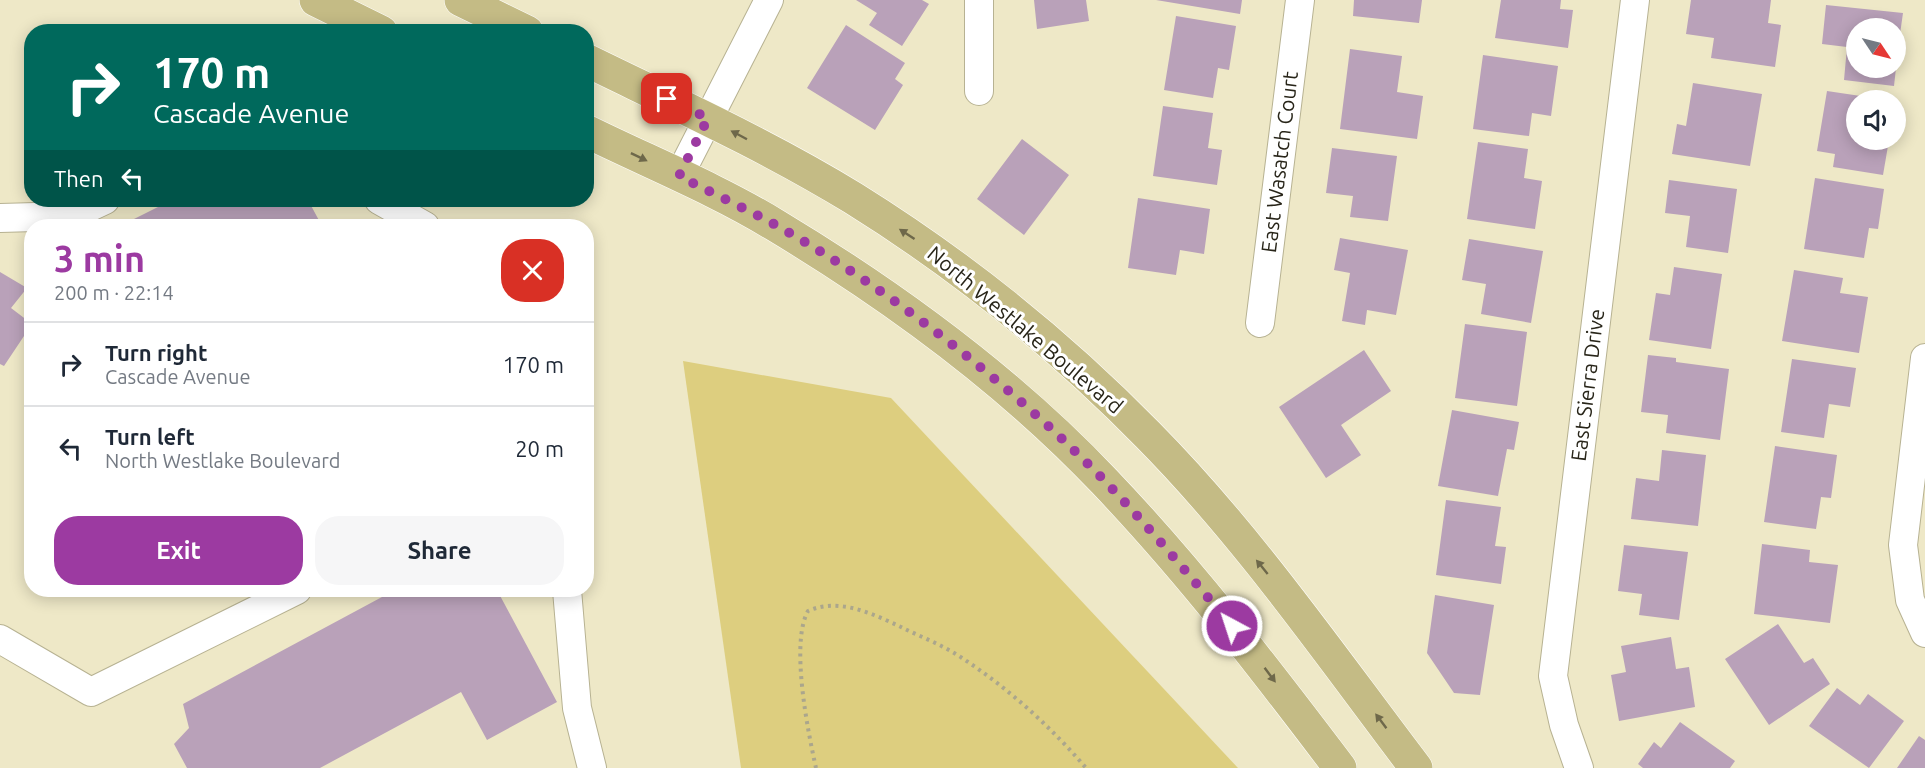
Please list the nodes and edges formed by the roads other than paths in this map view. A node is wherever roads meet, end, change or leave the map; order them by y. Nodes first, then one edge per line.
1 (316, 0) edge
2 (461, 0) edge
3 (769, 0) edge
4 (979, 0) edge
5 (1300, 0) edge
6 (1635, 0) edge
7 (365, 24) edge
8 (510, 24) edge
9 (594, 64) edge
10 (979, 91) dead end
11 (708, 118) junction
12 (594, 135) edge
13 (679, 176) junction
14 (90, 207) edge
15 (391, 207) edge
16 (0, 218) edge
17 (413, 219) edge
18 (1260, 323) dead end
19 (1925, 358) edge
20 (283, 597) edge
21 (568, 597) edge
22 (1925, 633) edge
23 (0, 639) edge
24 (592, 768) edge
25 (1340, 768) edge
26 (1416, 768) edge
27 (1579, 768) edge

1 - 7 main road
2 - 8 main road
3 - 11 street
4 - 10 street
5 - 18 street, East Wasatch Court
6 - 27 street, East Sierra Drive
9 - 11 main road, North Westlake Boulevard
11 - 13 street
26 -> 11 main road, North Westlake Boulevard
12 -> 13 main road
13 -> 25 main road
14 - 16 street
15 - 17 street
19 - 22 street
20 - 23 street
21 - 24 street

